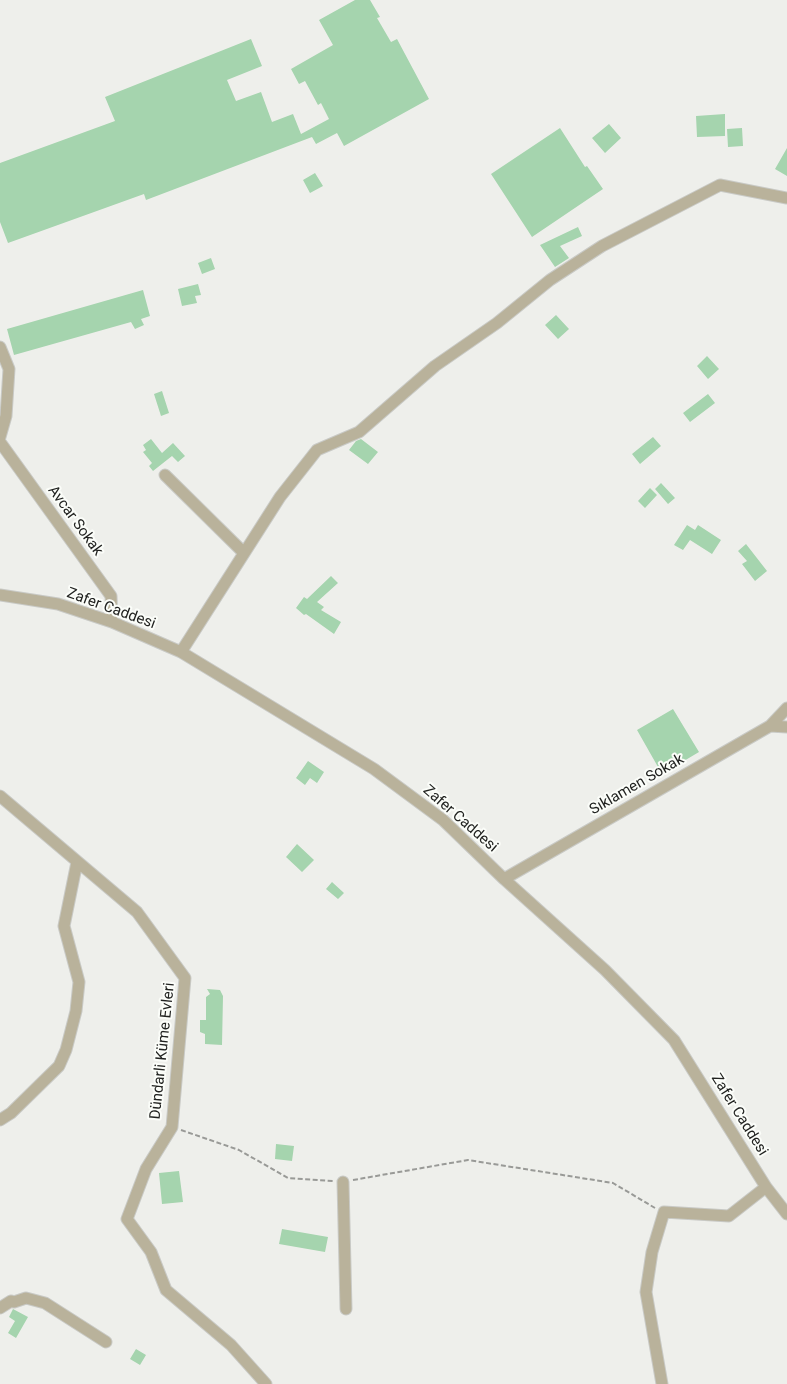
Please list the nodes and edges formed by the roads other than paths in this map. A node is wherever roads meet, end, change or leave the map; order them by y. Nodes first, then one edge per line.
1 (787, 198) edge
2 (0, 347) edge
3 (0, 437) edge
4 (0, 442) edge
5 (165, 475) dead end
6 (244, 552) junction
7 (0, 595) edge
8 (112, 622) junction
9 (181, 652) junction
10 (787, 708) edge
11 (770, 726) junction
12 (787, 727) edge
13 (0, 796) edge
14 (77, 862) junction
15 (504, 879) junction
16 (0, 1120) edge
17 (343, 1182) road end
18 (766, 1188) junction
19 (787, 1214) edge
20 (0, 1308) edge
21 (346, 1308) dead end
22 (106, 1342) dead end
23 (266, 1384) edge
24 (662, 1384) edge

1 - 6 street
2 - 3 street
4 - 8 street, Avcar Sokak
5 - 6 street
6 - 9 street
7 - 8 street, Zafer Caddesi
8 - 9 street, Zafer Caddesi
9 - 15 street, Zafer Caddesi
10 - 11 street, Sıklamen Sokak
11 - 12 street
11 - 15 street, Sıklamen Sokak
13 - 14 street, Dündarli Küme Evleri
14 - 16 street
14 - 23 street, Dündarli Küme Evleri
15 - 18 street, Zafer Caddesi
17 - 21 street
18 - 19 street, Zafer Caddesi
18 - 24 street
20 - 22 street

